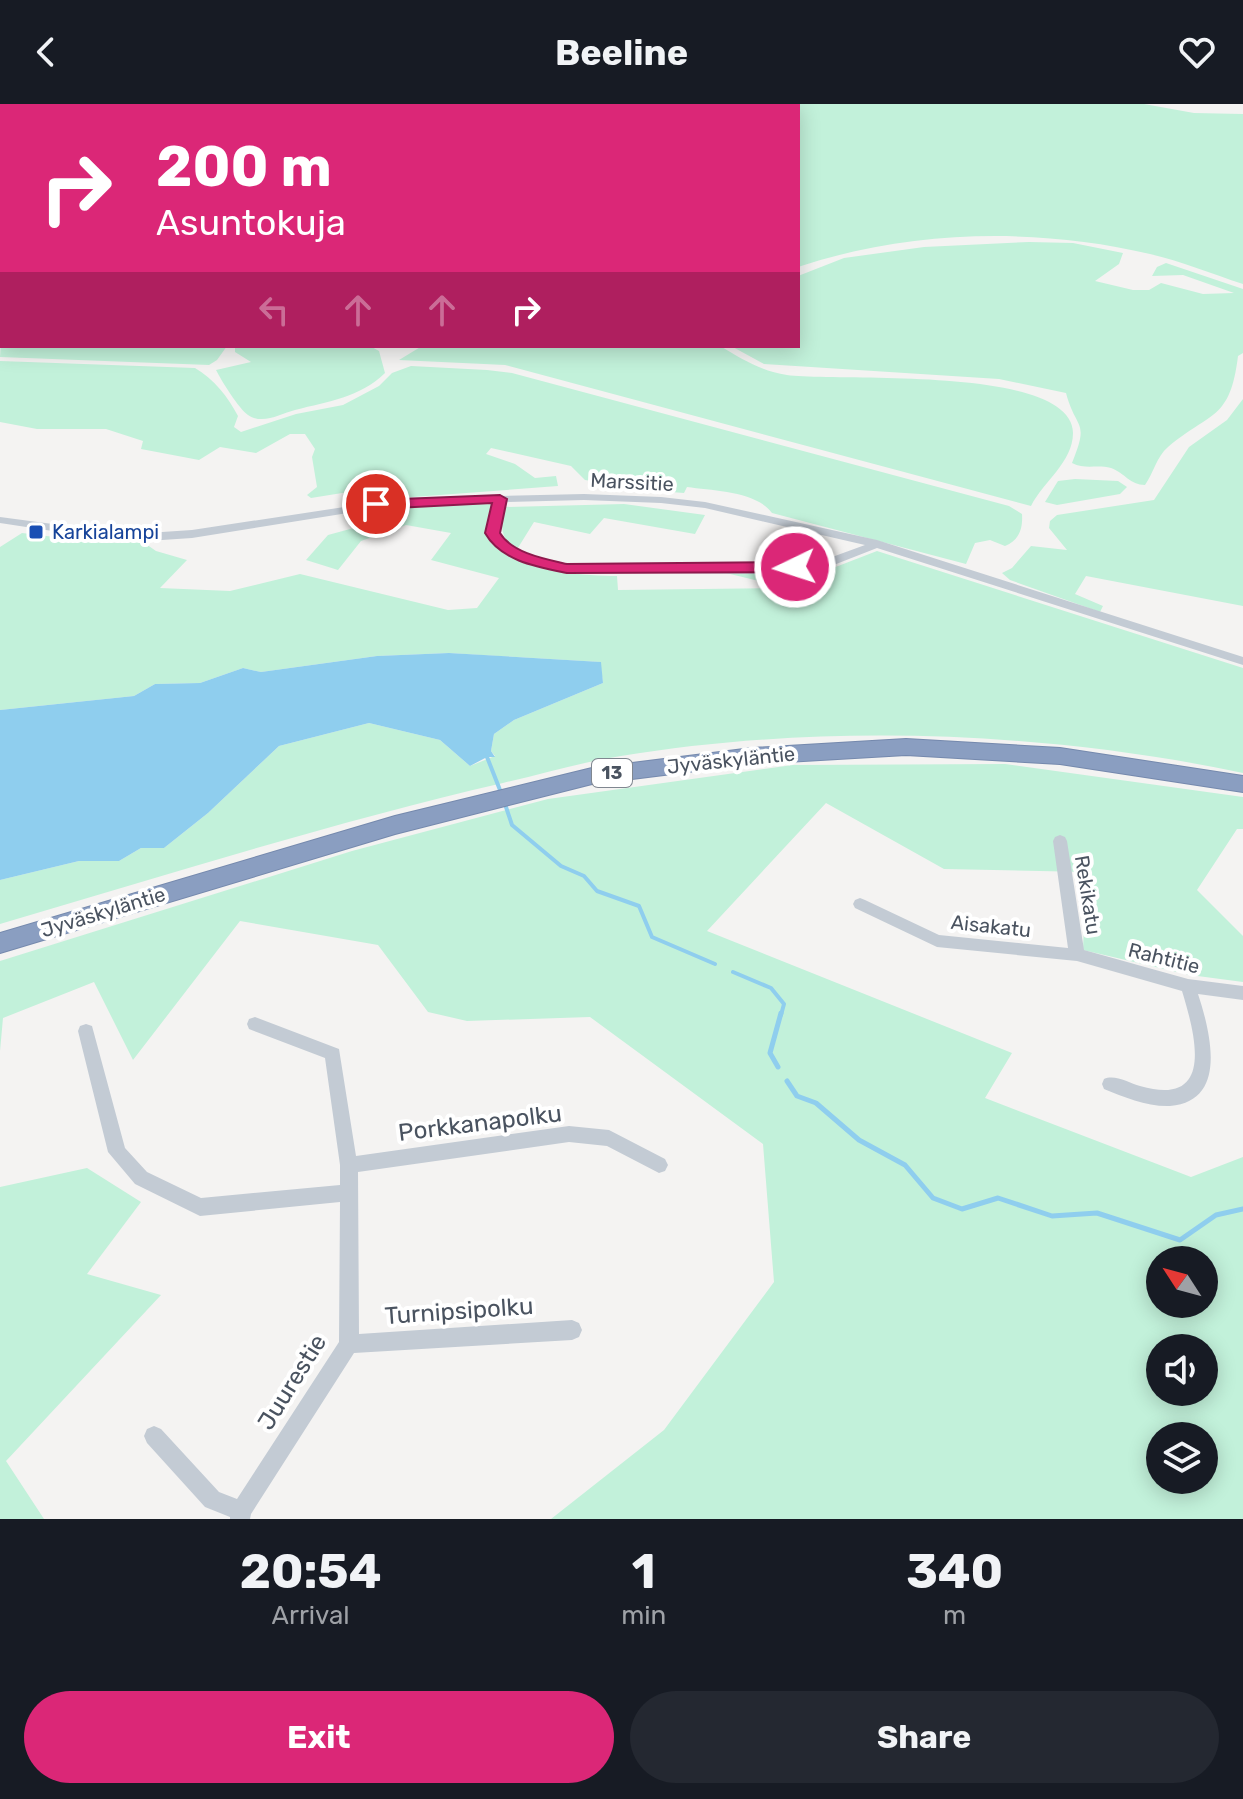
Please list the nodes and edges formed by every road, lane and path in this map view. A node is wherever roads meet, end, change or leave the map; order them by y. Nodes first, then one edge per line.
1 (500, 499) junction
2 (0, 520) edge
3 (877, 544) junction
4 (1243, 661) edge
5 (1243, 784) edge
6 (1060, 841) dead end
7 (860, 904) dead end
8 (0, 943) edge
9 (1077, 955) junction
10 (1188, 986) junction
11 (1243, 993) edge
12 (255, 1024) dead end
13 (86, 1031) dead end
14 (1110, 1084) dead end
15 (349, 1165) junction
16 (659, 1165) dead end
17 (348, 1193) junction
18 (572, 1330) dead end
19 (349, 1344) junction
20 (154, 1436) dead end
21 (240, 1515) edge

1 - 2 street, Marssitie
1 - 3 street, Marssitie
1 - 3 street
3 - 4 street, Marssitie
5 - 8 highway, Jyväskyläntie / 13
6 - 9 street, Rekikatu
7 - 9 street, Aisakatu
9 - 10 street, Rahtitie
10 - 11 street, Rahtitie
10 - 14 street
12 - 15 street, Juurestie
13 - 17 street
15 - 16 street, Porkkanapolku
15 - 17 street, Juurestie
17 - 19 street, Juurestie
18 - 19 street, Turnipsipolku
19 - 21 street, Juurestie
20 - 21 street

